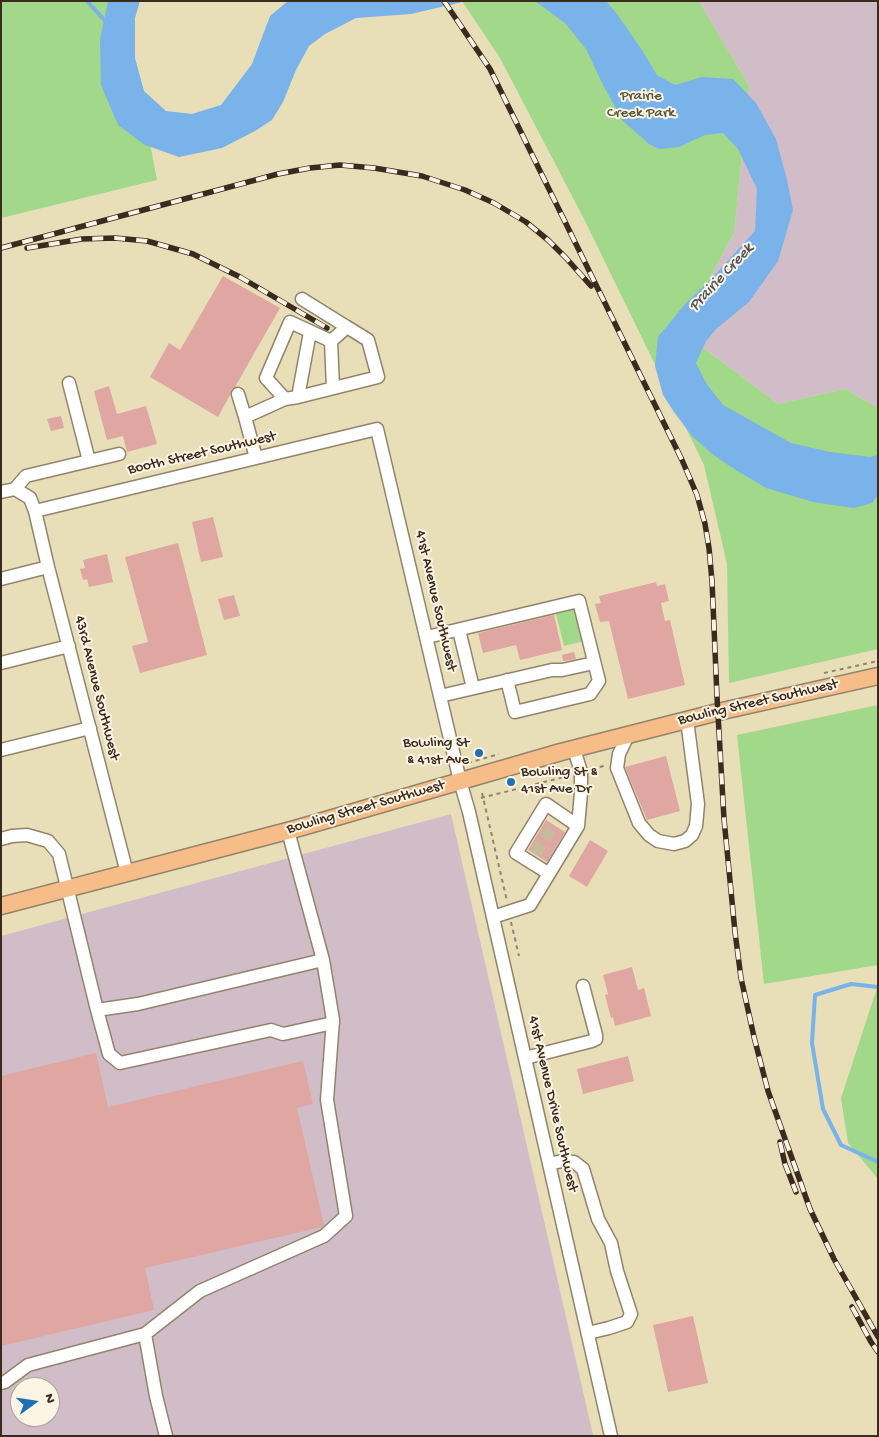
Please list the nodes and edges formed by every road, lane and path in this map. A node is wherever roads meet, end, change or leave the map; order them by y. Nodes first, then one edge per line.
1 (302, 299) dead end
2 (347, 327) junction
3 (310, 332) junction
4 (332, 341) junction
5 (69, 384) dead end
6 (333, 388) junction
7 (238, 394) dead end
8 (292, 398) junction
9 (245, 417) junction
10 (377, 429) joint
11 (120, 454) dead end
12 (256, 458) junction
13 (89, 461) junction
14 (15, 489) junction
15 (1, 492) edge
16 (35, 511) junction
17 (48, 567) junction
18 (1, 579) edge
19 (459, 630) junction
20 (427, 637) junction
21 (69, 646) junction
22 (878, 660) edge
23 (1, 663) edge
24 (594, 663) junction
25 (853, 673) junction
26 (878, 676) edge
27 (507, 680) junction
28 (473, 688) junction
29 (440, 696) junction
30 (687, 720) junction
31 (90, 728) junction
32 (628, 735) junction
33 (574, 749) junction
34 (1, 750) edge
35 (605, 766) dead end
36 (582, 772) junction
37 (460, 781) junction
38 (482, 793) dead end
39 (482, 798) junction
40 (578, 826) junction
41 (288, 831) junction
42 (1, 839) edge
43 (127, 873) junction
44 (548, 873) junction
45 (68, 889) junction
46 (1, 906) edge
47 (509, 912) junction
48 (493, 917) junction
49 (519, 956) dead end
50 (323, 960) junction
51 (583, 986) dead end
52 (98, 1010) junction
53 (333, 1023) junction
54 (525, 1058) junction
55 (549, 1164) junction
56 (588, 1333) junction
57 (145, 1334) junction
58 (1, 1383) edge
59 (166, 1436) edge
60 (612, 1436) edge

1 - 2 street
2 - 4 street
2 - 6 street
3 - 4 street
3 - 8 street
3 - 8 street
4 - 6 street
5 - 13 street
6 - 8 street
7 - 9 street
8 - 9 street
9 - 12 street
10 - 12 street, Booth Street Southwest
10 - 20 street, 41st Avenue Southwest
11 - 13 street
12 - 16 street, Booth Street Southwest
13 - 14 street
14 - 15 street
14 - 16 street
16 - 17 street, 43rd Avenue Southwest
17 - 18 street
17 - 21 street, 43rd Avenue Southwest
19 - 20 street
19 - 24 street
19 - 28 street
20 - 29 street, 41st Avenue Southwest
21 - 23 street
21 - 31 street, 43rd Avenue Southwest
22 - 25 path
24 - 27 street
24 - 27 street
25 - 26 main road, Bowling Street Southwest
25 - 30 main road, Bowling Street Southwest
27 - 28 street
28 - 29 street
29 - 37 street, 41st Avenue Southwest
30 - 32 main road, Bowling Street Southwest
30 - 32 street
31 - 34 street
31 - 43 street, 43rd Avenue Southwest
32 - 33 main road, Bowling Street Southwest
33 - 36 street
33 - 37 main road, Bowling Street Southwest
35 - 36 path
36 - 39 path
36 - 40 street
37 - 41 main road, Bowling Street Southwest
37 - 48 street, 41st Avenue Drive Southwest
38 - 39 path
39 - 47 path
40 - 44 street
40 - 44 street
41 - 43 main road, Bowling Street Southwest
41 - 50 street
42 - 45 street
43 - 45 main road, Bowling Street Southwest
44 - 47 street
45 - 46 main road, Bowling Street Southwest
45 - 52 street
47 - 48 street
47 - 49 path
48 - 54 street, 41st Avenue Drive Southwest
50 - 52 street
50 - 53 street
51 - 54 street
52 - 53 street
53 - 57 street
54 - 55 street, 41st Avenue Drive Southwest
55 - 56 street, 41st Avenue Drive Southwest
55 - 56 street
56 - 60 street, 41st Avenue Drive Southwest
57 - 58 street
57 - 59 street

